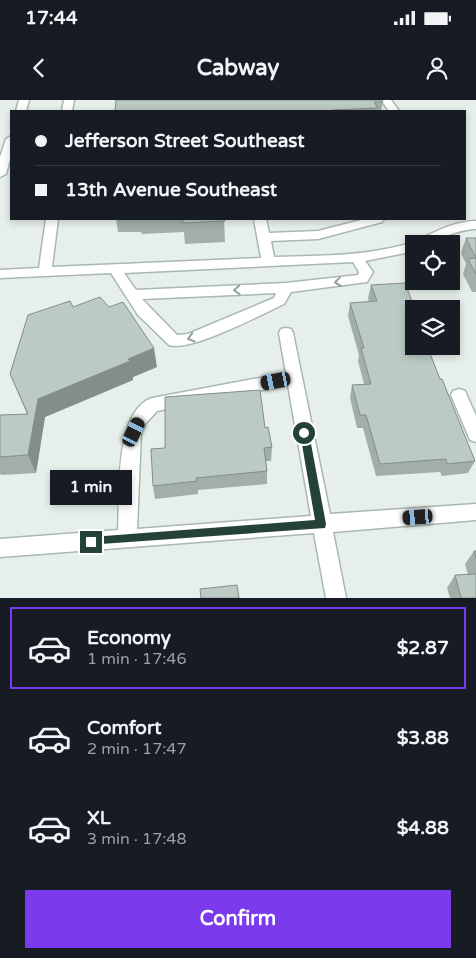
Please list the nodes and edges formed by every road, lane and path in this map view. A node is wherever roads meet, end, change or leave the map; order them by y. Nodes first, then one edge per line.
1 (8, 145) edge
2 (0, 174) edge
3 (52, 220) edge
4 (260, 220) edge
5 (370, 220) edge
6 (340, 224) edge
7 (476, 225) edge
8 (434, 235) edge
9 (264, 236) junction
10 (405, 249) edge
11 (357, 258) junction
12 (268, 262) junction
13 (115, 269) junction
14 (45, 272) junction
15 (0, 274) edge
16 (286, 288) junction
17 (133, 295) junction
18 (286, 333) dead end
19 (294, 378) junction
20 (459, 395) dead end
21 (476, 435) edge
22 (476, 512) edge
23 (321, 524) junction
24 (127, 539) junction
25 (0, 548) edge
26 (336, 598) edge

1 - 2 street
3 - 14 street
4 - 9 street
5 - 6 street
6 - 9 street
7 - 8 street
9 - 12 street
10 - 11 street
11 - 12 street
11 -> 16 street
12 - 13 street
13 - 14 street
13 - 17 street
14 - 15 street
16 -> 17 street
16 -> 17 street
18 - 19 street
19 - 23 street
19 - 24 street
20 - 21 street
22 - 23 street
23 - 24 street
23 - 26 street
24 - 25 street

